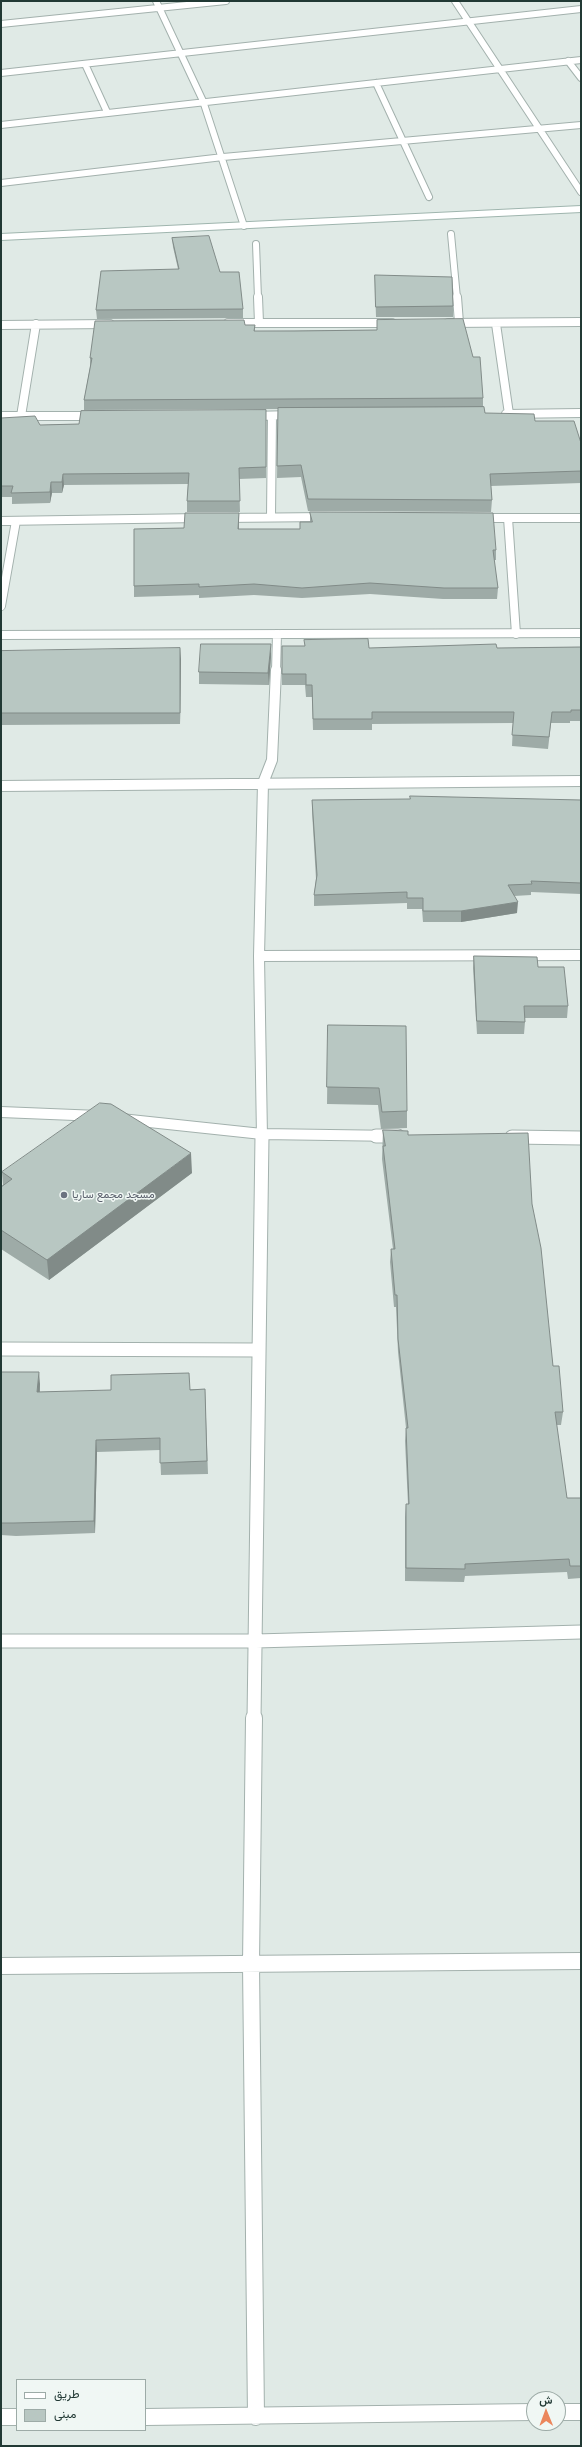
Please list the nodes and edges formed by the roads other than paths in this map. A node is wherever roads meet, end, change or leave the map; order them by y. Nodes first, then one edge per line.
1 (156, 1) edge
2 (226, 1) edge
3 (455, 1) edge
4 (159, 8) junction
5 (581, 9) edge
6 (468, 21) junction
7 (1, 24) edge
8 (180, 53) junction
9 (581, 60) edge
10 (568, 61) junction
11 (85, 64) junction
12 (499, 70) junction
13 (1, 73) edge
14 (581, 78) edge
15 (376, 83) junction
16 (203, 101) junction
17 (108, 112) junction
18 (1, 125) edge
19 (581, 125) edge
20 (538, 128) junction
21 (403, 140) junction
22 (223, 157) junction
23 (1, 183) edge
24 (581, 192) edge
25 (429, 197) dead end
26 (581, 209) edge
27 (244, 226) junction
28 (451, 234) dead end
29 (1, 237) edge
30 (256, 244) dead end
31 (581, 322) edge
32 (219, 323) edge
33 (259, 323) junction
34 (403, 323) edge
35 (443, 323) edge
36 (459, 323) junction
37 (36, 324) junction
38 (116, 324) edge
39 (496, 324) junction
40 (1, 325) edge
41 (581, 413) edge
42 (494, 414) edge
43 (509, 414) junction
44 (303, 415) edge
45 (1, 416) edge
46 (21, 416) junction
47 (107, 416) edge
48 (240, 416) edge
49 (272, 416) junction
50 (271, 517) junction
51 (338, 517) edge
52 (470, 518) edge
53 (508, 518) junction
54 (581, 518) edge
55 (1, 521) edge
56 (16, 521) junction
57 (1, 606) edge
58 (277, 634) junction
59 (516, 634) junction
60 (581, 634) edge
61 (1, 635) edge
62 (581, 781) edge
63 (263, 783) junction
64 (1, 786) edge
65 (259, 956) junction
66 (581, 956) edge
67 (1, 1112) edge
68 (262, 1134) junction
69 (413, 1136) edge
70 (501, 1137) edge
71 (581, 1138) edge
72 (1, 1349) edge
73 (258, 1350) junction
74 (581, 1632) edge
75 (1, 1641) edge
76 (256, 1641) junction
77 (581, 1960) edge
78 (251, 1964) junction
79 (1, 1966) edge
80 (526, 2412) edge
81 (566, 2412) edge
82 (581, 2412) edge
83 (1, 2417) edge
84 (16, 2417) edge
85 (146, 2417) edge
86 (256, 2417) junction

1 - 4 street
2 - 4 street
3 - 6 street
4 - 7 street
4 - 8 street
5 - 6 street
6 - 8 street
6 - 12 street
8 - 11 street
8 - 16 street
9 - 10 street
10 - 12 street
10 - 14 street
11 - 13 street
11 - 17 street
12 - 15 street
12 - 20 street
15 - 16 street
15 - 21 street
16 - 17 street
16 - 22 street
17 - 18 street
19 - 20 street
20 - 21 street
20 - 24 street
21 - 22 street
21 - 25 street
22 - 23 street
22 - 27 street
26 - 27 street
27 - 29 street
28 - 36 street
30 - 33 street
31 - 39 street
32 - 33 street
33 - 34 street
35 - 36 street
36 - 39 street
37 - 38 street
37 - 40 street
37 - 46 street
39 - 43 street
41 - 43 street
42 - 43 street
44 - 49 street
45 - 46 street
46 - 47 street
48 - 49 street
49 - 50 street
50 - 51 street
50 - 56 street
52 - 53 street
53 - 54 street
53 - 59 street
55 - 56 street
56 - 57 street
58 - 59 street
58 - 61 street
58 - 63 street
59 - 60 street
62 - 63 street
63 - 64 street
63 - 65 street
65 - 66 street
65 - 68 street
67 - 68 street
68 - 69 street
68 - 73 street
70 - 71 street
72 - 73 street
73 - 76 street
74 - 76 street
75 - 76 street
76 - 78 street
77 - 78 street
78 - 79 street
78 - 86 street
80 - 86 street
81 - 82 street
83 - 84 street
85 - 86 street

